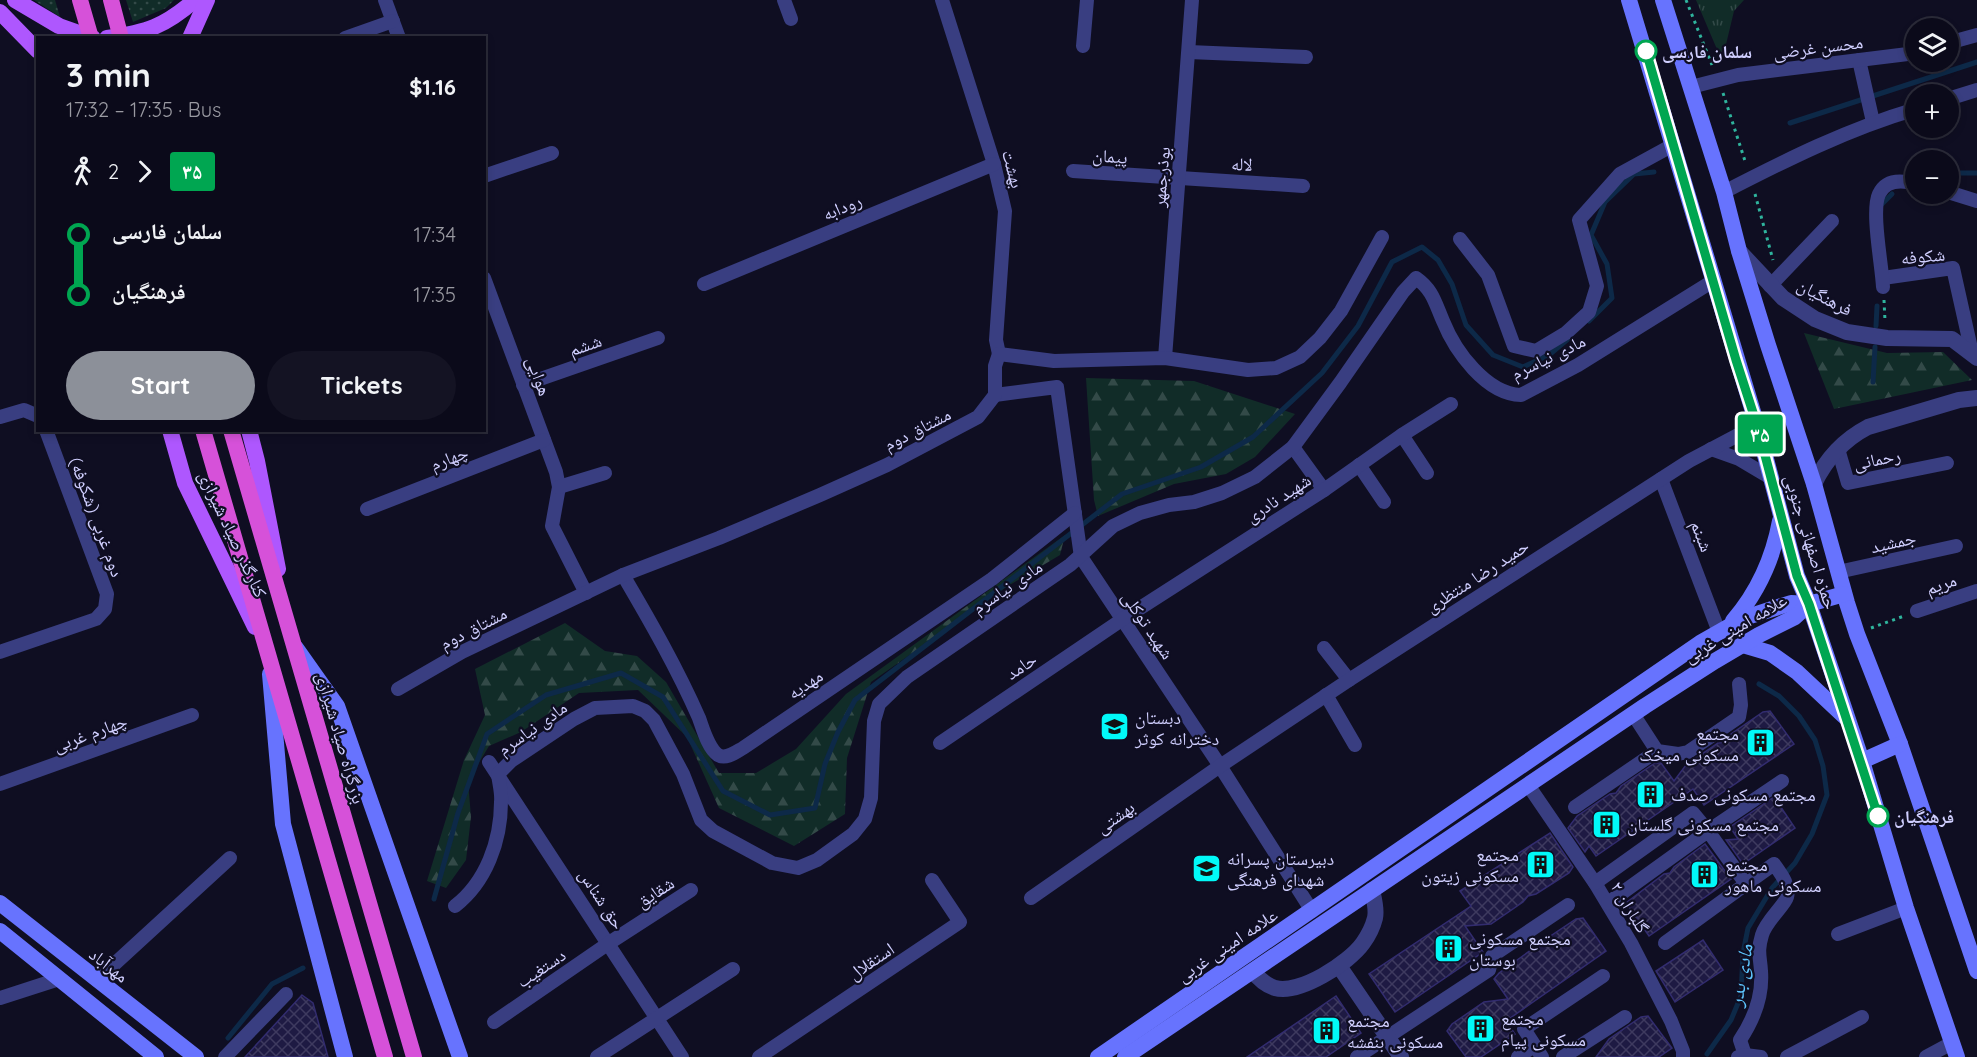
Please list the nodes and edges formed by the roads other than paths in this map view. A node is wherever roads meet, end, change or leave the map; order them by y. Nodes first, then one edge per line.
1 (15, 0) edge
2 (80, 0) edge
3 (111, 0) edge
4 (195, 0) edge
5 (207, 0) edge
6 (385, 0) edge
7 (784, 0) edge
8 (942, 0) edge
9 (1087, 0) edge
10 (1192, 0) edge
11 (1629, 0) edge
12 (1663, 0) edge
13 (0, 12) edge
14 (791, 19) dead end
15 (393, 21) junction
16 (1977, 35) edge
17 (86, 36) edge
18 (91, 36) edge
19 (119, 36) edge
20 (120, 36) edge
21 (191, 36) edge
22 (351, 36) edge
23 (398, 36) edge
24 (1959, 40) edge
25 (1083, 46) dead end
26 (36, 49) edge
27 (1189, 52) junction
28 (1905, 54) edge
29 (1306, 57) dead end
30 (1859, 60) junction
31 (1691, 87) junction
32 (1977, 90) edge
33 (1959, 96) edge
34 (1905, 112) edge
35 (1873, 122) junction
36 (1673, 145) junction
37 (552, 153) dead end
38 (994, 164) junction
39 (1073, 171) dead end
40 (486, 175) edge
41 (1179, 179) junction
42 (1905, 182) edge
43 (1303, 186) dead end
44 (1724, 192) junction
45 (1959, 195) edge
46 (1977, 201) edge
47 (1832, 221) dead end
48 (1382, 237) dead end
49 (1460, 238) dead end
50 (1739, 251) junction
51 (1713, 281) junction
52 (1774, 282) junction
53 (704, 284) dead end
54 (486, 285) edge
55 (658, 338) dead end
56 (999, 354) junction
57 (1975, 356) edge
58 (1165, 358) junction
59 (523, 385) junction
60 (995, 395) junction
61 (1977, 398) edge
62 (1451, 404) dead end
63 (36, 415) edge
64 (0, 417) edge
65 (1757, 425) junction
66 (47, 432) edge
67 (171, 432) edge
68 (204, 432) edge
69 (232, 432) edge
70 (250, 432) edge
71 (1401, 435) junction
72 (544, 440) junction
73 (1293, 447) junction
74 (1711, 449) junction
75 (1838, 449) junction
76 (1947, 463) dead end
77 (1359, 465) junction
78 (604, 472) dead end
79 (1427, 473) dead end
80 (1771, 478) junction
81 (1661, 479) junction
82 (1814, 484) junction
83 (559, 487) junction
84 (1324, 490) junction
85 (1384, 501) dead end
86 (367, 509) dead end
87 (1075, 513) junction
88 (1781, 514) junction
89 (1956, 546) dead end
90 (1081, 557) junction
91 (1838, 572) junction
92 (623, 575) junction
93 (586, 593) junction
94 (1844, 594) junction
95 (1976, 594) edge
96 (1809, 604) junction
97 (1917, 611) road end
98 (1123, 619) junction
99 (1724, 629) junction
100 (292, 644) junction
101 (1743, 645) junction
102 (1324, 648) dead end
103 (0, 652) edge
104 (268, 652) junction
105 (1349, 680) junction
106 (1739, 684) dead end
107 (398, 689) dead end
108 (1326, 695) junction
109 (1633, 714) junction
110 (192, 715) dead end
111 (1848, 720) junction
112 (940, 743) dead end
113 (1900, 744) junction
114 (1355, 745) dead end
115 (1657, 751) junction
116 (1862, 761) junction
117 (489, 762) dead end
118 (1220, 766) junction
119 (498, 774) junction
120 (1782, 781) dead end
121 (0, 784) edge
122 (1528, 785) junction
123 (1575, 807) dead end
124 (1708, 831) junction
125 (230, 858) dead end
126 (932, 880) dead end
127 (1595, 883) junction
128 (1746, 884) junction
129 (691, 890) dead end
130 (1372, 890) junction
131 (1031, 898) dead end
132 (0, 903) edge
133 (1608, 903) junction
134 (1568, 905) dead end
135 (455, 906) dead end
136 (1906, 908) junction
137 (1312, 911) junction
138 (0, 931) edge
139 (1838, 934) dead end
140 (609, 943) junction
141 (1665, 943) dead end
142 (1339, 966) junction
143 (733, 969) dead end
144 (1252, 971) junction
145 (1977, 971) edge
146 (1603, 976) dead end
147 (59, 979) junction
148 (97, 981) junction
149 (286, 994) dead end
150 (0, 998) edge
151 (1625, 1017) dead end
152 (1862, 1017) dead end
153 (657, 1018) junction
154 (494, 1022) dead end
155 (1388, 1038) junction
156 (1955, 1050) edge
157 (1538, 1052) edge
158 (1742, 1056) edge
159 (156, 1057) edge
160 (196, 1057) edge
161 (225, 1057) edge
162 (345, 1057) edge
163 (385, 1057) edge
164 (414, 1057) edge
165 (460, 1057) edge
166 (597, 1057) edge
167 (682, 1057) edge
168 (759, 1057) edge
169 (1098, 1057) edge
170 (1125, 1057) edge
171 (1357, 1057) edge
172 (1401, 1057) edge
173 (1518, 1057) edge
174 (1563, 1057) edge
175 (1683, 1057) edge
176 (1761, 1057) edge
177 (1787, 1057) edge
178 (1926, 1057) edge

1 - 17 main road
2 - 18 highway, bridge
3 - 20 highway, bridge
4 - 19 main road
5 - 21 main road
6 - 15 street
7 - 14 street
8 - 38 street, بهشت
9 - 25 street
10 - 27 street, بوذرجمهر
11 - 36 main road, حمزه اصفهانی جنوبی
12 - 31 main road, حمزه اصفهانی جنوبی
13 - 26 main road
15 - 22 street
15 - 23 street
16 - 24 street
27 - 29 street
27 - 41 street, بوذرجمهر
28 - 30 street, محسن غرضی
30 - 31 street, محسن غرضی
30 - 35 street
31 - 44 main road, حمزه اصفهانی جنوبی
32 - 33 street
34 - 35 street
35 - 44 street
36 - 49 street
36 - 51 main road, حمزه اصفهانی جنوبی
37 - 40 street
38 - 53 street, رودابه
38 - 56 street, بهشت
39 - 41 street, پیمان
41 - 43 street, لاله
41 - 58 street, بوذرجمهر
42 - 57 street, شکوفه
44 - 50 main road, حمزه اصفهانی جنوبی
45 - 46 street
47 - 52 street
48 - 58 street
50 - 52 street, فرهنگیان
50 - 82 main road, حمزه اصفهانی جنوبی
51 - 65 main road, حمزه اصفهانی جنوبی
51 - 73 street, مادی نیاسرم
52 - 57 street, فرهنگیان
54 - 59 street, هوایی
55 - 59 street, ششم
56 - 58 street
56 - 60 street
59 - 72 street, هوایی
60 - 87 street, شهید توکلی
60 - 92 street, مشتاق دوم
61 - 75 street
62 - 71 street, شهید نادری
63 - 64 street
65 - 74 street, حمید رضا منتظری
65 - 80 main road, حمزه اصفهانی جنوبی
66 - 103 street, دوم غربی (شکوفه)
67 - 104 main road, کنارگذر صیاد شیرازی
68 - 104 highway
69 - 100 highway, بزرگراه صیاد شیرازی
70 - 100 main road, کنارگذر صیاد شیرازی
71 - 77 street, شهید نادری
71 - 79 street
72 - 83 street, هوایی
72 - 86 street, چهارم
73 - 84 street
73 - 90 street, مادی نیاسرم
74 - 80 street
74 - 81 street, حمید رضا منتظری
75 - 76 street, رحمانی
75 - 82 street
77 - 84 street, شهید نادری
77 - 85 street
78 - 83 street
80 - 88 main road, حمزه اصفهانی جنوبی
81 - 99 street, شبنم
81 - 105 street, حمید رضا منتظری
82 - 91 main road, حمزه اصفهانی جنوبی
83 - 93 street, هوایی
84 - 98 street, شهید نادری
87 - 90 street, شهید توکلی
87 - 92 street, مهدیه
88 - 96 main road, حمزه اصفهانی جنوبی
88 - 99 main road
89 - 91 street, جمشید
90 - 98 street, شهید توکلی
90 - 119 street, مادی نیاسرم
91 - 94 main road, حمزه اصفهانی جنوبی
92 - 93 street, مشتاق دوم
93 - 107 street, مشتاق دوم
94 - 96 main road
94 - 113 main road, حمزه اصفهانی جنوبی
95 - 97 street, مریم
96 - 99 main road, علامه امینی غربی
96 - 101 main road, علامه امینی غربی
96 - 111 main road, حمزه اصفهانی جنوبی
98 - 112 street, حامد
98 - 118 street, شهید توکلی
99 - 137 main road, علامه امینی غربی
100 - 164 highway, بزرگراه صیاد شیرازی
100 - 165 main road
101 - 109 main road, علامه امینی غربی
101 - 111 main road
102 - 105 street
104 - 162 main road
104 - 163 highway
105 - 108 street, حمید رضا منتظری
106 - 115 street
108 - 114 street
108 - 118 street, حمید رضا منتظری
109 - 115 street
109 - 122 main road, علامه امینی غربی
110 - 121 street, چهارم غربی
111 - 116 main road, حمزه اصفهانی جنوبی
113 - 116 main road
113 - 145 main road, حمزه اصفهانی جنوبی
115 - 123 street
116 - 136 main road, حمزه اصفهانی جنوبی
117 - 119 street, حق شناس
118 - 131 street, بهشتی
118 - 137 street, شهید توکلی
119 - 135 street, مادی نیاسرم
119 - 140 street, حق شناس
120 - 124 street
122 - 127 street, گلباران ۲
122 - 130 main road, علامه امینی غربی
124 - 127 street
124 - 128 street
124 - 133 street
125 - 148 street
126 - 168 street, استقلال
127 - 133 street, گلباران ۲
128 - 141 street
128 - 158 street
129 - 140 street, شقایق
130 - 142 street
130 - 144 main road, علامه امینی غربی
132 - 148 main road, مهرآباد
133 - 175 street, گلباران ۲
134 - 155 street
136 - 139 street
136 - 156 main road, حمزه اصفهانی جنوبی
137 - 169 main road, علامه امینی غربی
138 - 147 main road
140 - 153 street, حق شناس
140 - 154 street, دستغیب
142 - 144 street
142 - 155 street
143 - 153 street
144 - 170 main road, علامه امینی غربی
146 - 157 street
147 - 150 street
147 - 159 main road
148 - 160 main road, مهرآباد
149 - 161 street
151 - 174 street
152 - 177 street
153 - 166 street
153 - 167 street, حق شناس
155 - 171 street
155 - 172 street
156 - 178 street
157 - 173 street
158 - 176 street

